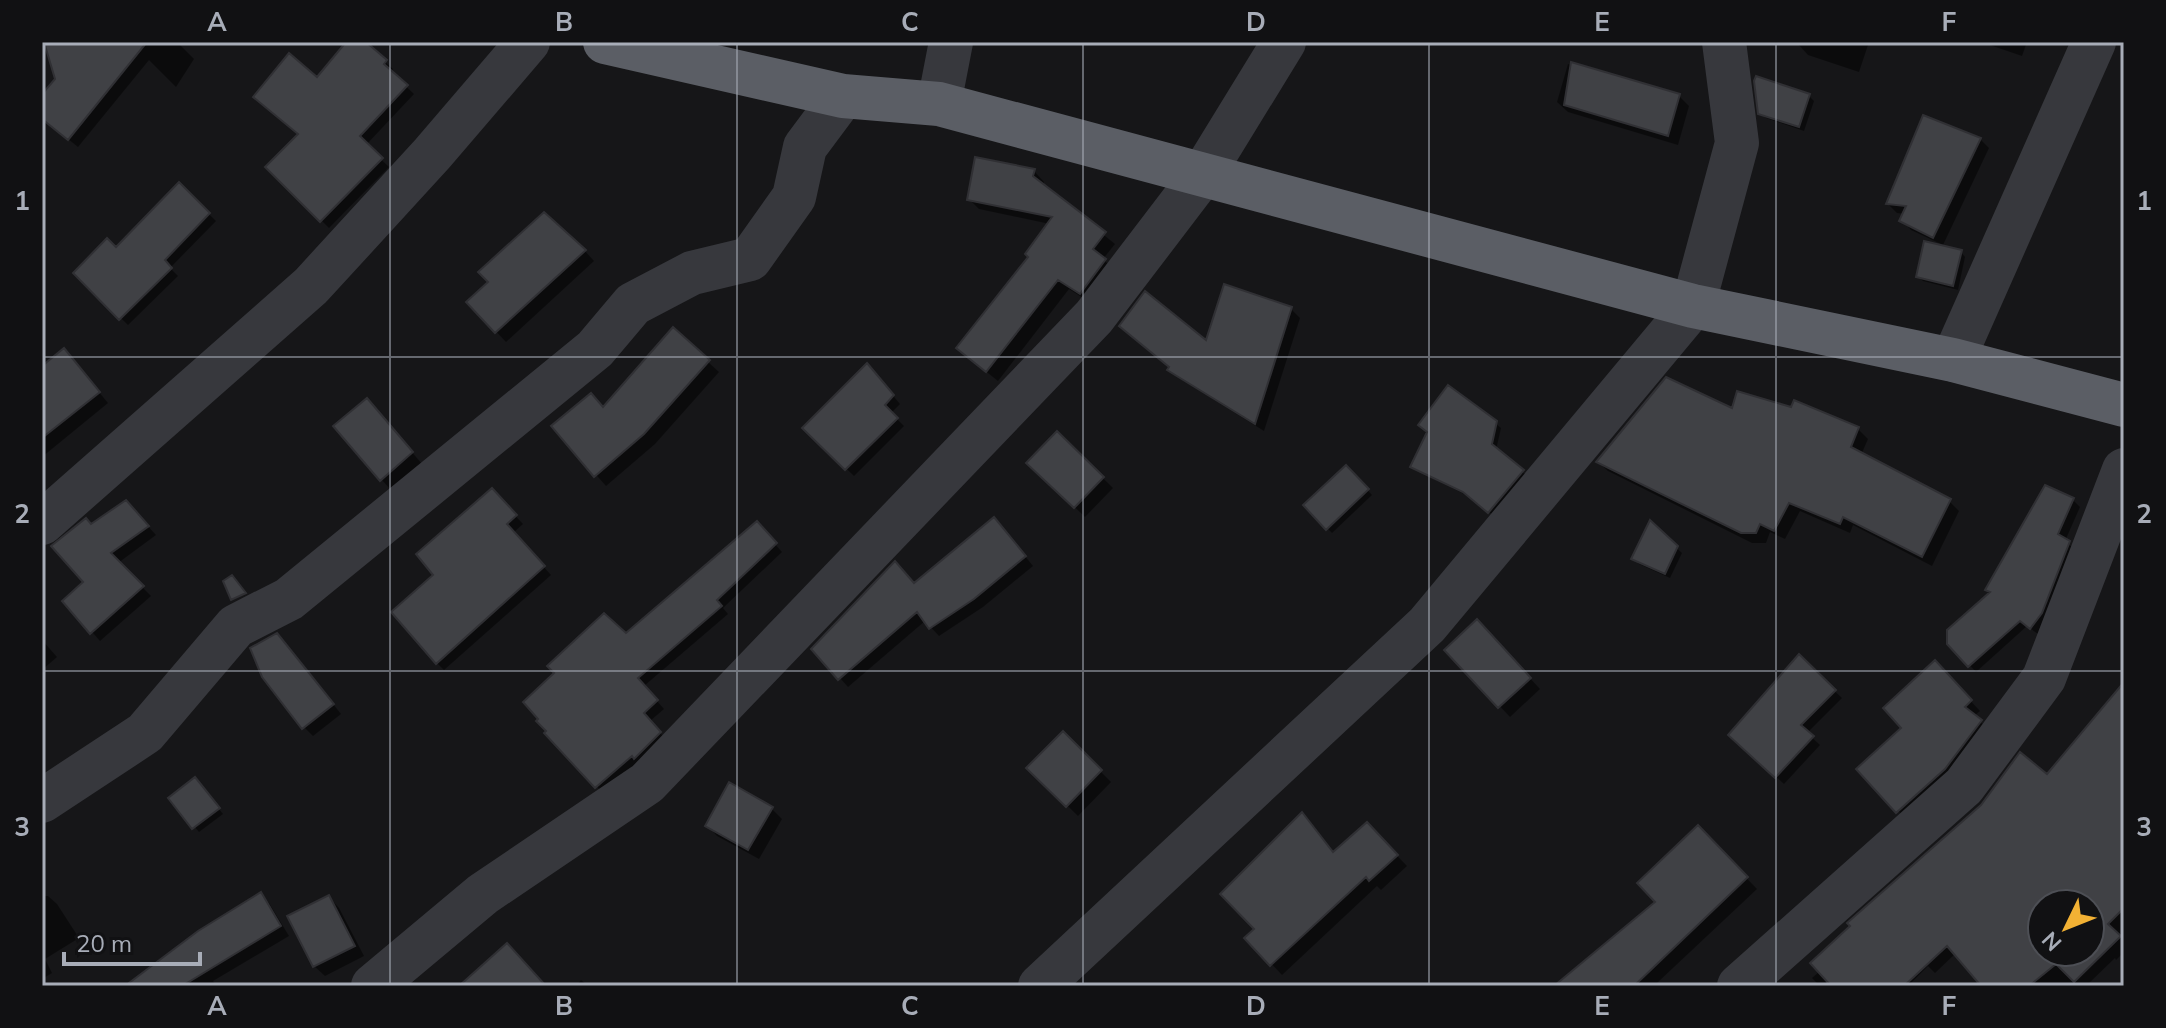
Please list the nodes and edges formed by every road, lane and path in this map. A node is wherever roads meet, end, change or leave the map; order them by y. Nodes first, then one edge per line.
1 (528, 42) edge
2 (605, 42) edge
3 (951, 42) edge
4 (1284, 42) edge
5 (1724, 42) edge
6 (2094, 42) edge
7 (843, 96) junction
8 (939, 104) junction
9 (1203, 174) junction
10 (1693, 306) junction
11 (1953, 360) junction
12 (2124, 405) edge
13 (2124, 470) edge
14 (42, 523) edge
15 (42, 801) edge
16 (373, 986) edge
17 (1040, 986) edge
18 (1739, 986) edge

1 - 14 street
2 - 7 highway
3 - 8 street
4 - 9 street
5 - 10 street
6 - 11 street
7 - 8 highway
7 - 15 street
8 - 9 highway
9 - 10 highway
9 - 16 street
10 - 11 highway
10 - 17 street
11 - 12 highway
13 - 18 street

